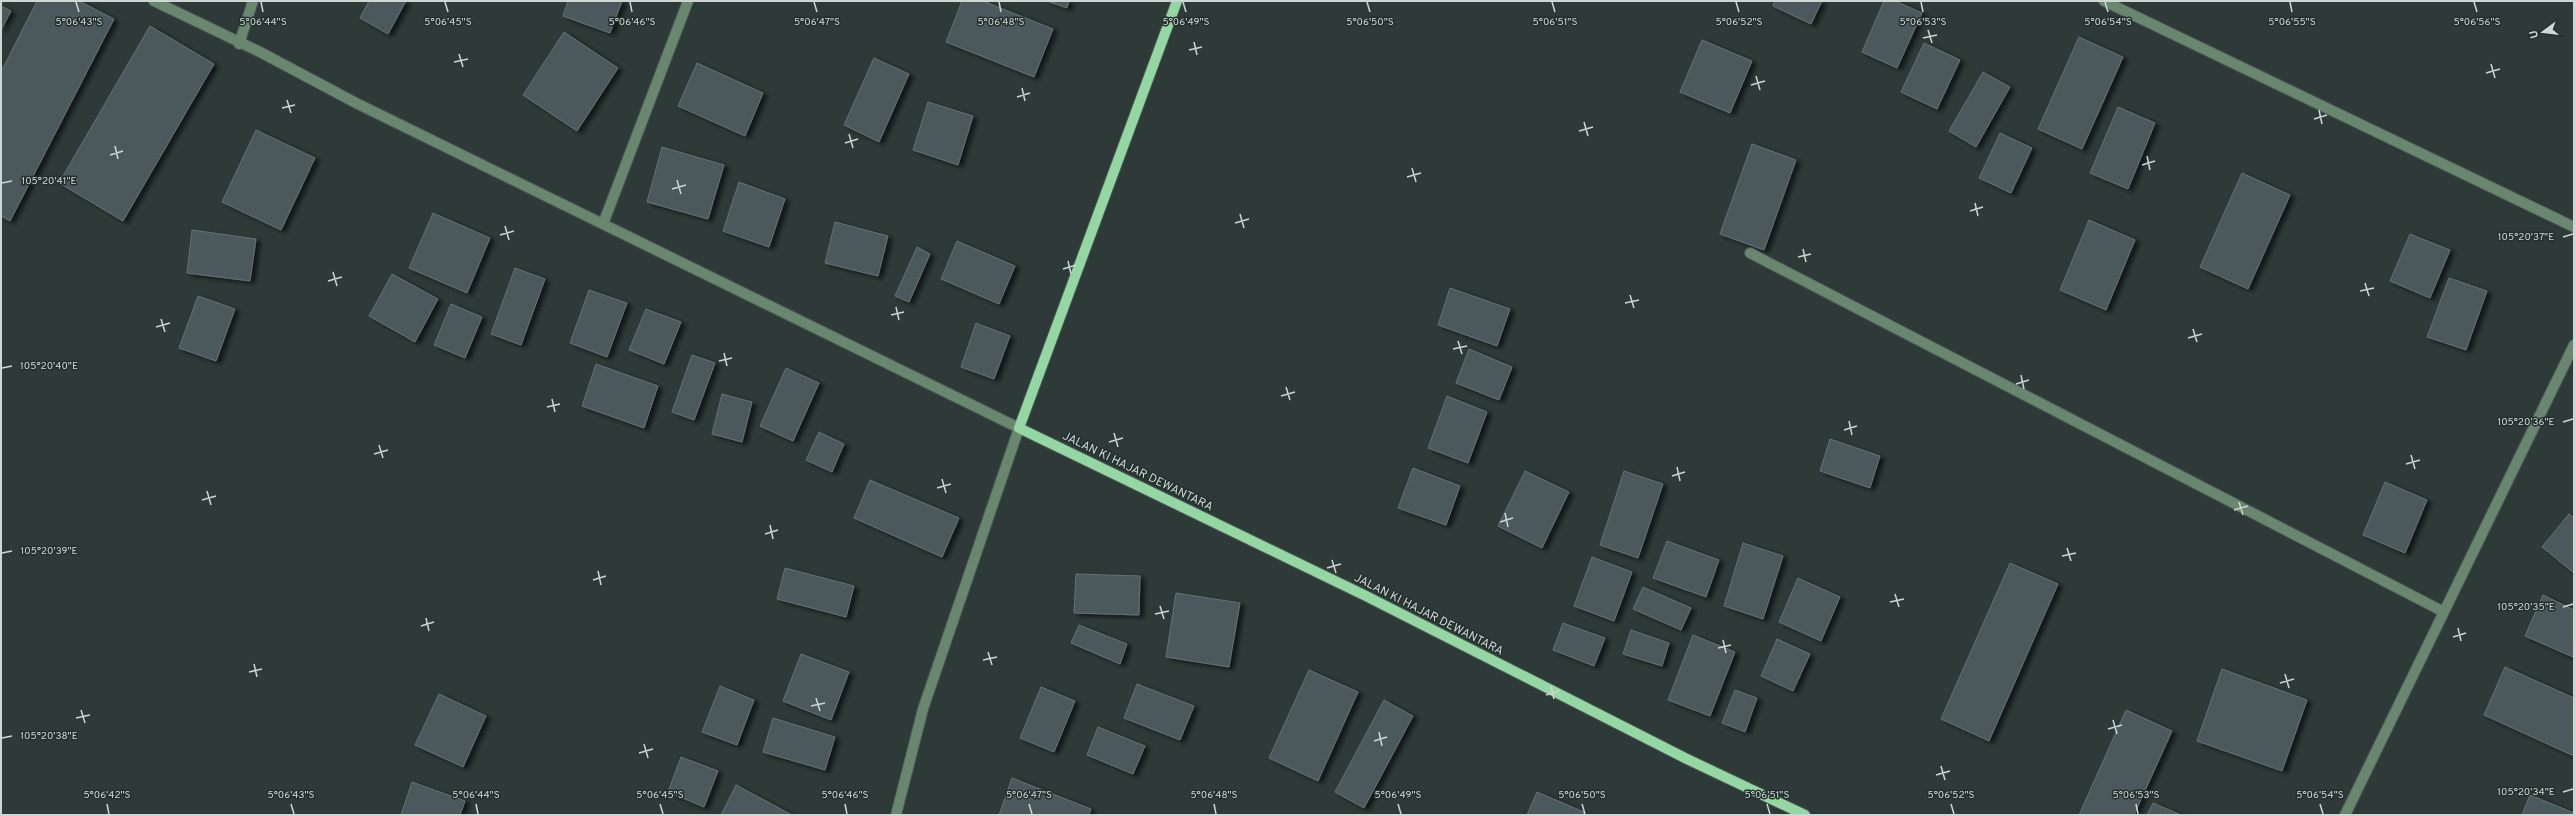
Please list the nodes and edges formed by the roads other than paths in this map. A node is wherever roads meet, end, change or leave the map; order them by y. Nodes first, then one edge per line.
1 (154, 1) edge
2 (253, 1) edge
3 (688, 1) edge
4 (1177, 1) edge
5 (2104, 1) edge
6 (238, 44) junction
7 (603, 224) junction
8 (2574, 227) edge
9 (1750, 253) dead end
10 (2574, 345) edge
11 (1019, 428) junction
12 (2444, 612) junction
13 (896, 815) edge
14 (1805, 815) edge
15 (2345, 815) edge

1 - 6 street
2 - 6 street
3 - 7 street
4 - 11 main road
5 - 8 street
6 - 7 street
7 - 11 street
9 - 12 street
10 - 12 street
11 - 13 street
11 - 14 main road, JALAN KI HAJAR DEWANTARA
12 - 15 street

